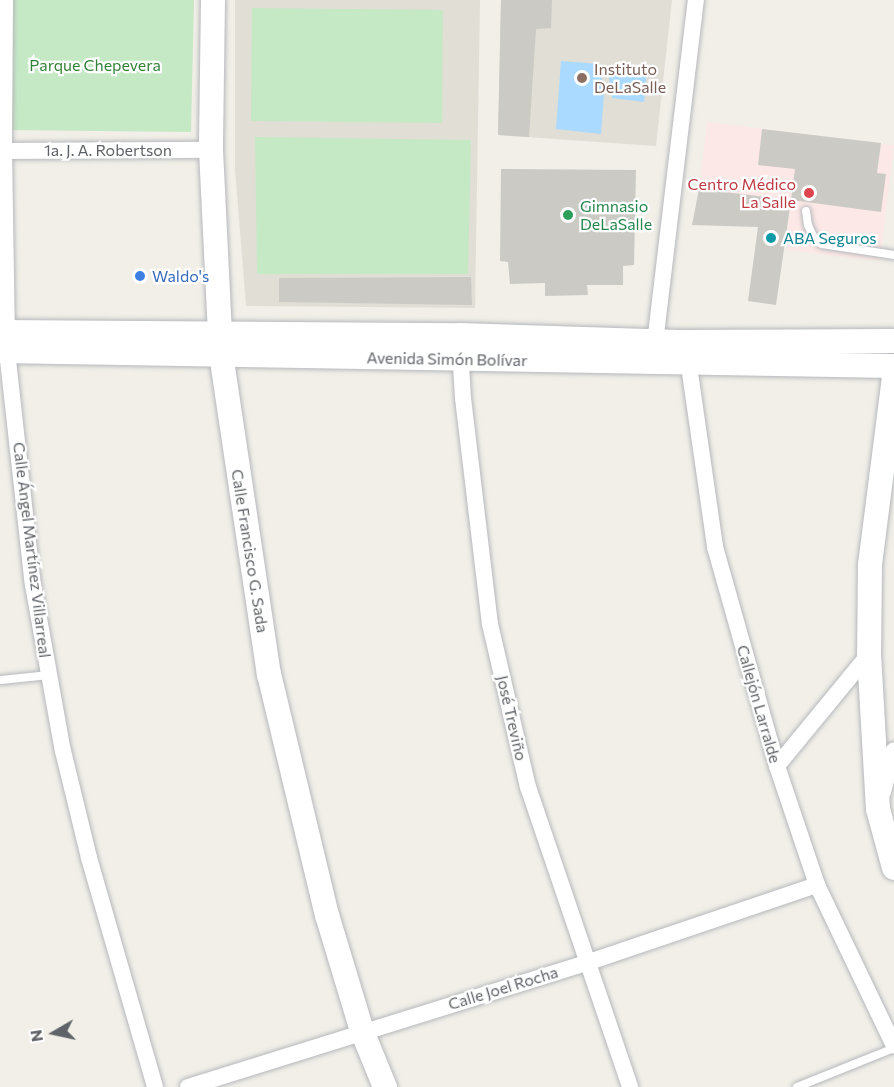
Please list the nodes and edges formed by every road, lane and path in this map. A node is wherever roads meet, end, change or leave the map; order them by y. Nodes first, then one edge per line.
1 (5, 0) edge
2 (213, 0) edge
3 (696, 0) edge
4 (211, 150) junction
5 (4, 151) junction
6 (806, 211) dead end
7 (894, 255) edge
8 (460, 335) junction
9 (4, 341) edge
10 (894, 341) edge
11 (220, 344) junction
12 (654, 353) junction
13 (687, 353) junction
14 (460, 359) junction
15 (894, 366) edge
16 (894, 377) edge
17 (869, 654) junction
18 (48, 675) junction
19 (0, 680) edge
20 (894, 750) edge
21 (777, 766) junction
22 (878, 809) junction
23 (894, 868) edge
24 (817, 885) junction
25 (586, 963) junction
26 (887, 1014) edge
27 (362, 1031) junction
28 (894, 1047) edge
29 (155, 1087) edge
30 (189, 1087) edge
31 (385, 1087) edge
32 (630, 1087) edge
33 (797, 1087) edge

1 - 5 street, Calle Ángel Martínez Villarreal
2 - 4 street, Calle Francisco G. Sada
3 - 12 street
4 - 5 street, 1a. J. A. Robertson
4 - 11 street, Calle Francisco G. Sada
5 - 9 street, Calle Ángel Martínez Villarreal
6 - 7 lane
8 - 11 street, Avenida Simón Bolívar
8 - 12 street, Avenida Simón Bolívar
8 - 14 street, José Treviño
9 - 11 street, Avenida Simón Bolívar
9 - 18 street, Calle Ángel Martínez Villarreal
10 - 13 street, Avenida Simón Bolívar
11 - 14 street, Avenida Simón Bolívar
11 - 27 street, Calle Francisco G. Sada
12 - 13 street, Avenida Simón Bolívar
12 - 14 street, Avenida Simón Bolívar
13 - 15 street, Avenida Simón Bolívar
13 - 21 street, Callejón Larralde
14 - 25 street, José Treviño
16 - 17 street
17 - 21 street
17 - 22 street
18 - 19 lane
18 - 29 street, Calle Ángel Martínez Villarreal
20 - 22 street
21 - 24 street, Callejón Larralde
22 - 23 street
24 - 25 street, Calle Joel Rocha
24 - 26 street, Callejón Larralde
25 - 27 street, Calle Joel Rocha
25 - 32 street, José Treviño
26 - 28 street, Callejón Larralde
27 - 30 street, Calle Joel Rocha
27 - 31 street, Calle Francisco G. Sada
28 - 33 lane

